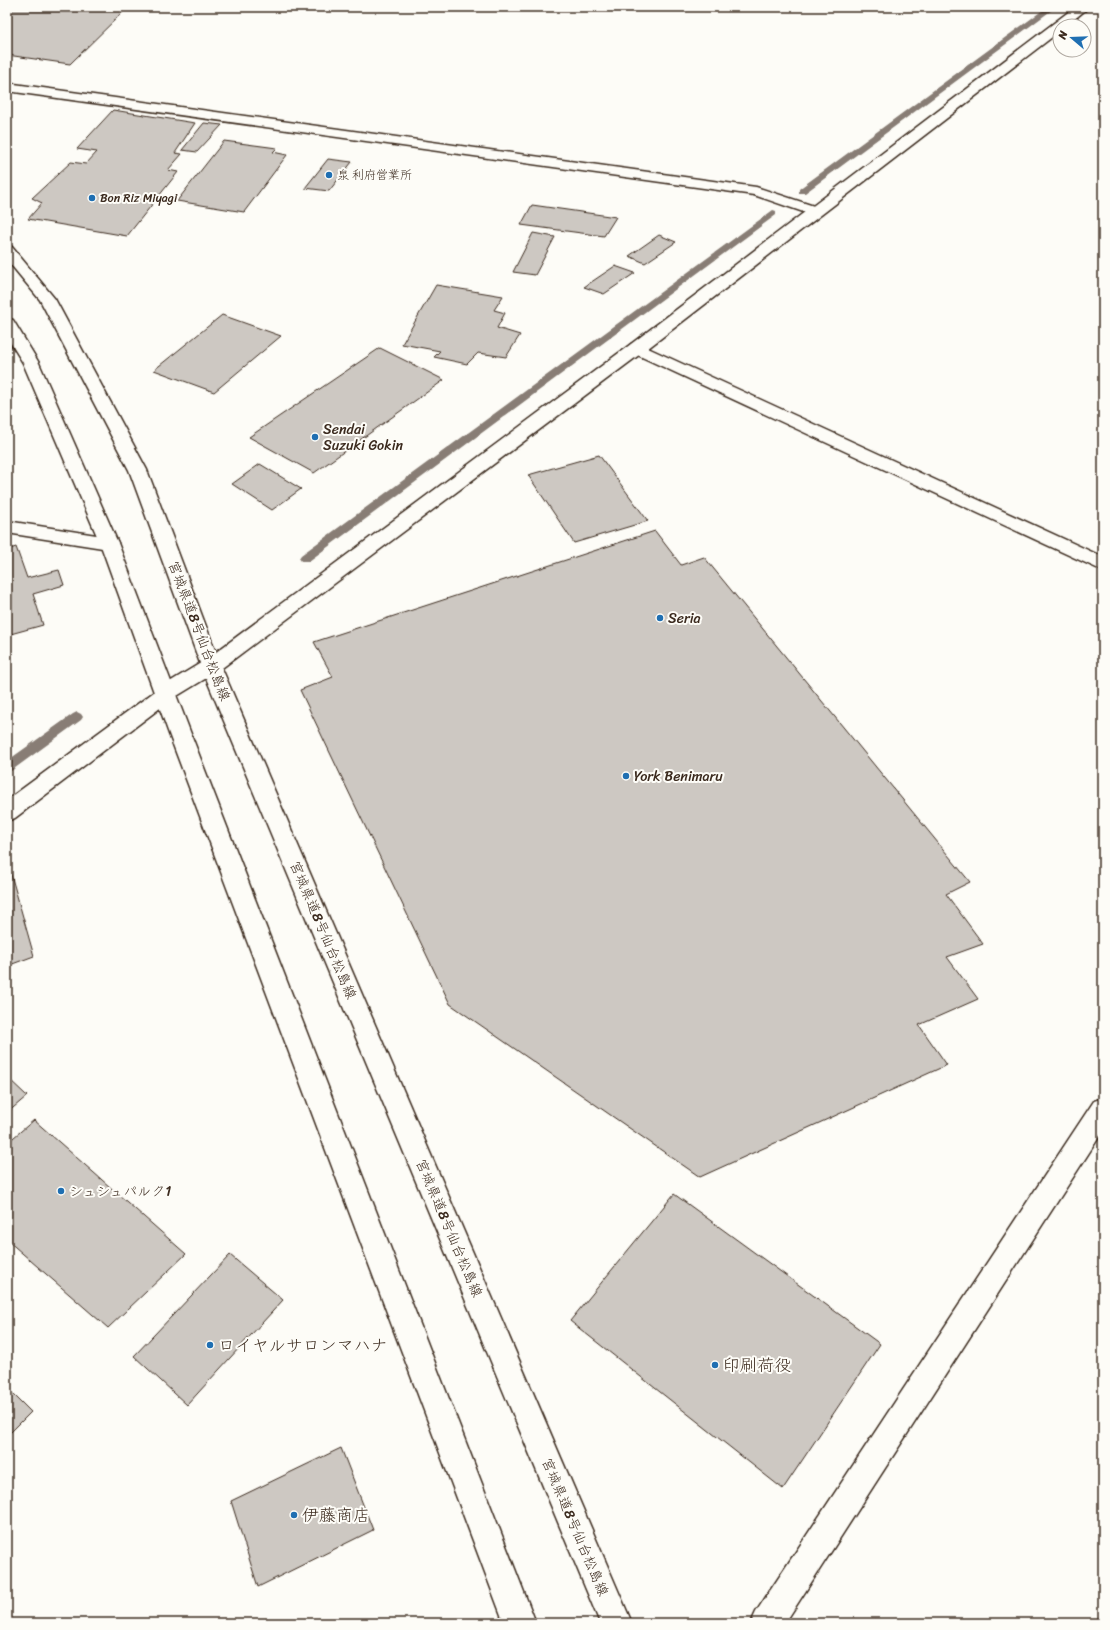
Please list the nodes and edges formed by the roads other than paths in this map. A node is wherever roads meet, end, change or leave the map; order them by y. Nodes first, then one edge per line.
1 (1083, 7) edge
2 (7, 87) edge
3 (815, 211) junction
4 (7, 250) edge
5 (7, 323) edge
6 (637, 348) junction
7 (7, 527) edge
8 (109, 543) junction
9 (1103, 565) edge
10 (211, 666) junction
11 (165, 694) junction
12 (7, 812) edge
13 (1103, 1109) edge
14 (520, 1623) edge
15 (616, 1623) edge
16 (767, 1623) edge

1 - 3 street
2 - 3 street
3 - 6 street
4 - 10 street, 宮城県道8号仙台松島線
5 - 8 street
6 - 9 street
6 - 10 street
7 - 8 street
8 - 11 street
10 - 11 street
10 - 15 street, 宮城県道8号仙台松島線
11 - 12 street
11 - 14 street
13 - 16 street

